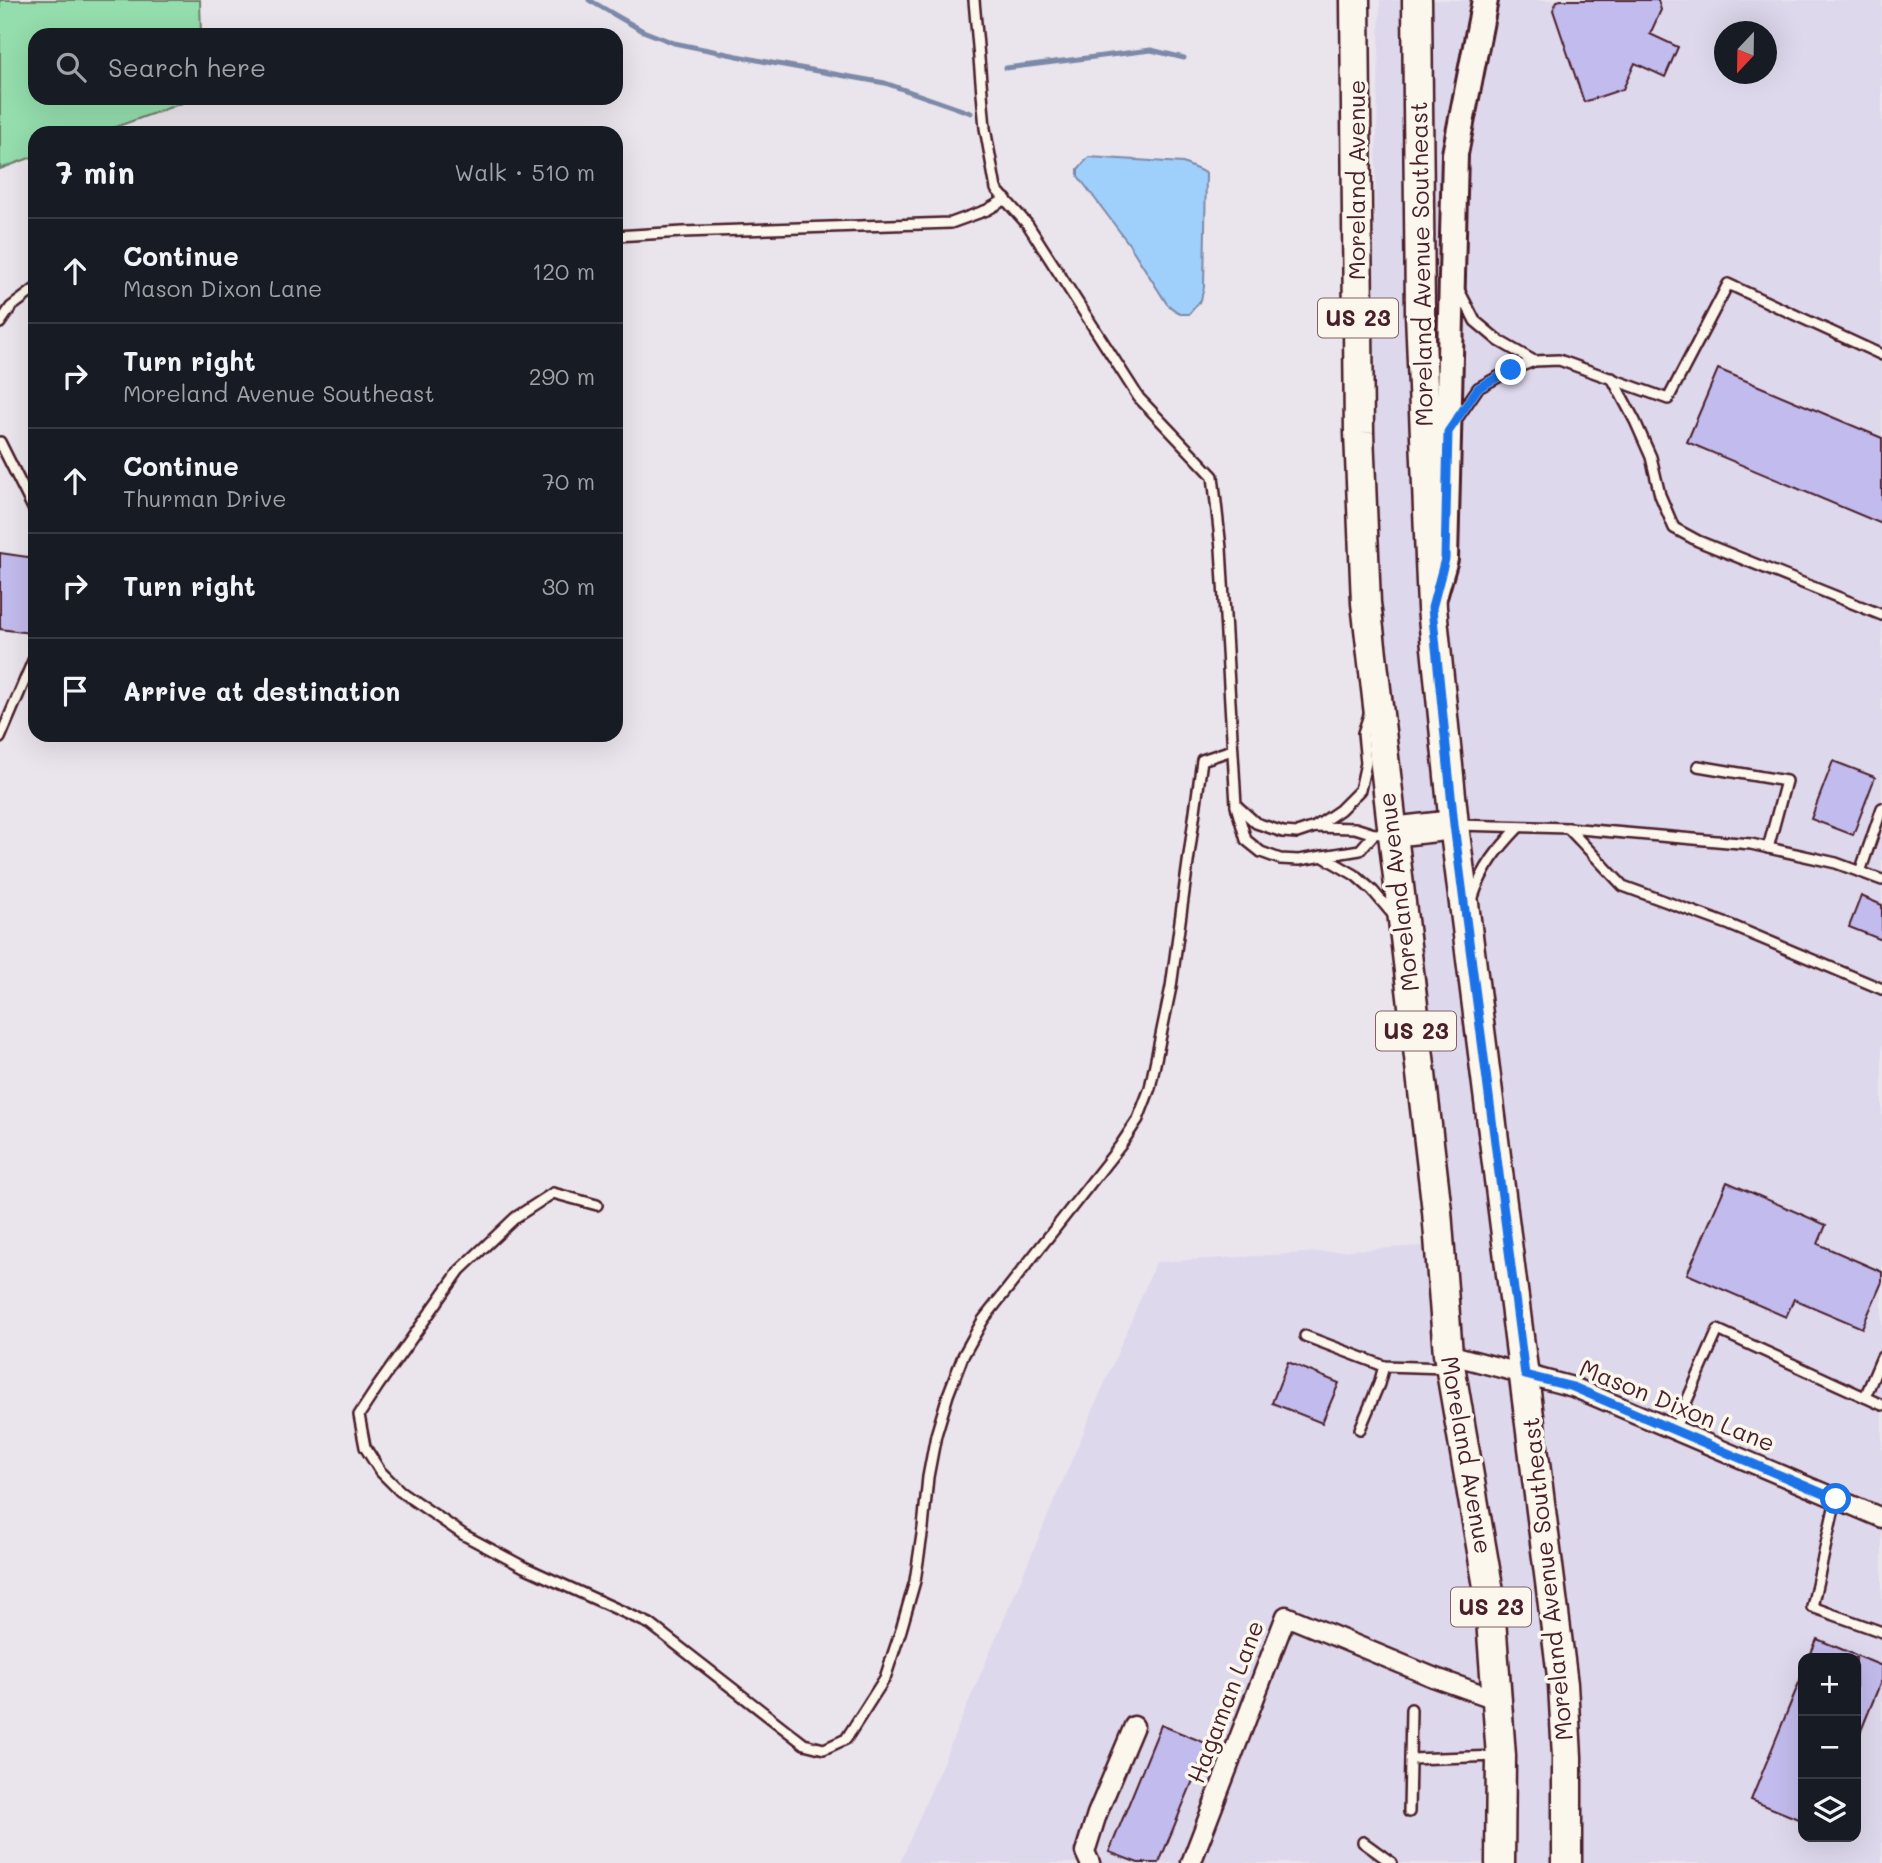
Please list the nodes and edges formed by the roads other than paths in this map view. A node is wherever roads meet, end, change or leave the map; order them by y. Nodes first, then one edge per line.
1 (974, 0) edge
2 (1355, 0) edge
3 (1418, 0) edge
4 (1485, 0) edge
5 (1006, 199) junction
6 (623, 236) edge
7 (1452, 276) junction
8 (28, 294) edge
9 (0, 323) edge
10 (1882, 355) edge
11 (1534, 361) junction
12 (1612, 378) junction
13 (1448, 432) junction
14 (0, 442) edge
15 (28, 498) edge
16 (1432, 608) junction
17 (1882, 615) edge
18 (28, 672) edge
19 (1376, 690) junction
20 (0, 738) edge
21 (1233, 750) junction
22 (1698, 766) dead end
23 (1236, 805) junction
24 (1882, 808) edge
25 (1454, 825) junction
26 (1519, 827) junction
27 (1315, 828) junction
28 (1568, 828) junction
29 (1383, 833) junction
30 (1768, 848) junction
31 (1322, 856) junction
32 (1860, 872) junction
33 (1882, 880) edge
34 (1466, 918) junction
35 (1403, 926) junction
36 (1882, 989) edge
37 (597, 1205) dead end
38 (1305, 1336) dead end
39 (1882, 1357) edge
40 (1450, 1361) junction
41 (1384, 1366) junction
42 (1525, 1375) junction
43 (1865, 1397) junction
44 (1882, 1405) edge
45 (1360, 1429) dead end
46 (1674, 1430) junction
47 (1836, 1499) junction
48 (1882, 1518) edge
49 (1882, 1632) edge
50 (1498, 1700) junction
51 (1411, 1709) dead end
52 (1134, 1726) dead end
53 (1501, 1756) junction
54 (1410, 1759) junction
55 (1409, 1812) dead end
56 (1363, 1842) dead end
57 (1090, 1863) edge
58 (1191, 1863) edge
59 (1392, 1863) edge
60 (1500, 1863) edge
61 (1567, 1863) edge

1 - 5 lane
2 - 19 main road, Moreland Avenue / US 23
3 - 16 main road, Moreland Avenue Southeast / US 23
4 - 7 main road
5 - 6 lane
5 - 21 lane
7 - 11 lane
7 - 13 main road
8 - 9 lane
10 - 12 lane
11 - 12 lane
11 - 13 lane
12 - 17 lane
13 - 16 main road
14 - 15 lane
16 - 25 main road, Moreland Avenue Southeast / US 23
18 - 20 lane
19 - 27 lane
19 - 29 main road, Moreland Avenue / US 23
21 - 23 lane
21 - 37 lane
22 - 30 lane
23 - 27 lane
23 - 31 lane
24 - 32 lane
25 - 26 lane
25 - 29 main road
25 - 34 main road, Moreland Avenue Southeast / US 23
26 - 28 lane
26 - 34 lane
27 - 29 lane
28 - 30 lane
28 - 36 lane
29 - 31 lane
29 - 35 main road, Moreland Avenue / US 23
30 - 32 lane
31 - 35 lane
32 - 33 lane
34 - 42 main road, Moreland Avenue Southeast / US 23
35 - 40 main road, Moreland Avenue / US 23
38 - 41 lane
39 - 43 lane
40 - 41 lane
40 - 42 street, Mason Dixon Lane
40 - 50 main road, Moreland Avenue / US 23
41 - 45 lane
42 - 46 street, Mason Dixon Lane
42 - 61 main road, Moreland Avenue Southeast / US 23
43 - 44 lane
43 - 46 lane
46 - 47 street, Mason Dixon Lane
47 - 48 street, Mason Dixon Lane
47 - 49 lane
50 - 53 main road, Moreland Avenue / US 23
50 - 58 street, Hagaman Lane
51 - 54 lane
52 - 57 street
53 - 54 lane
53 - 60 main road, Moreland Avenue / US 23
54 - 55 lane
56 - 59 lane

